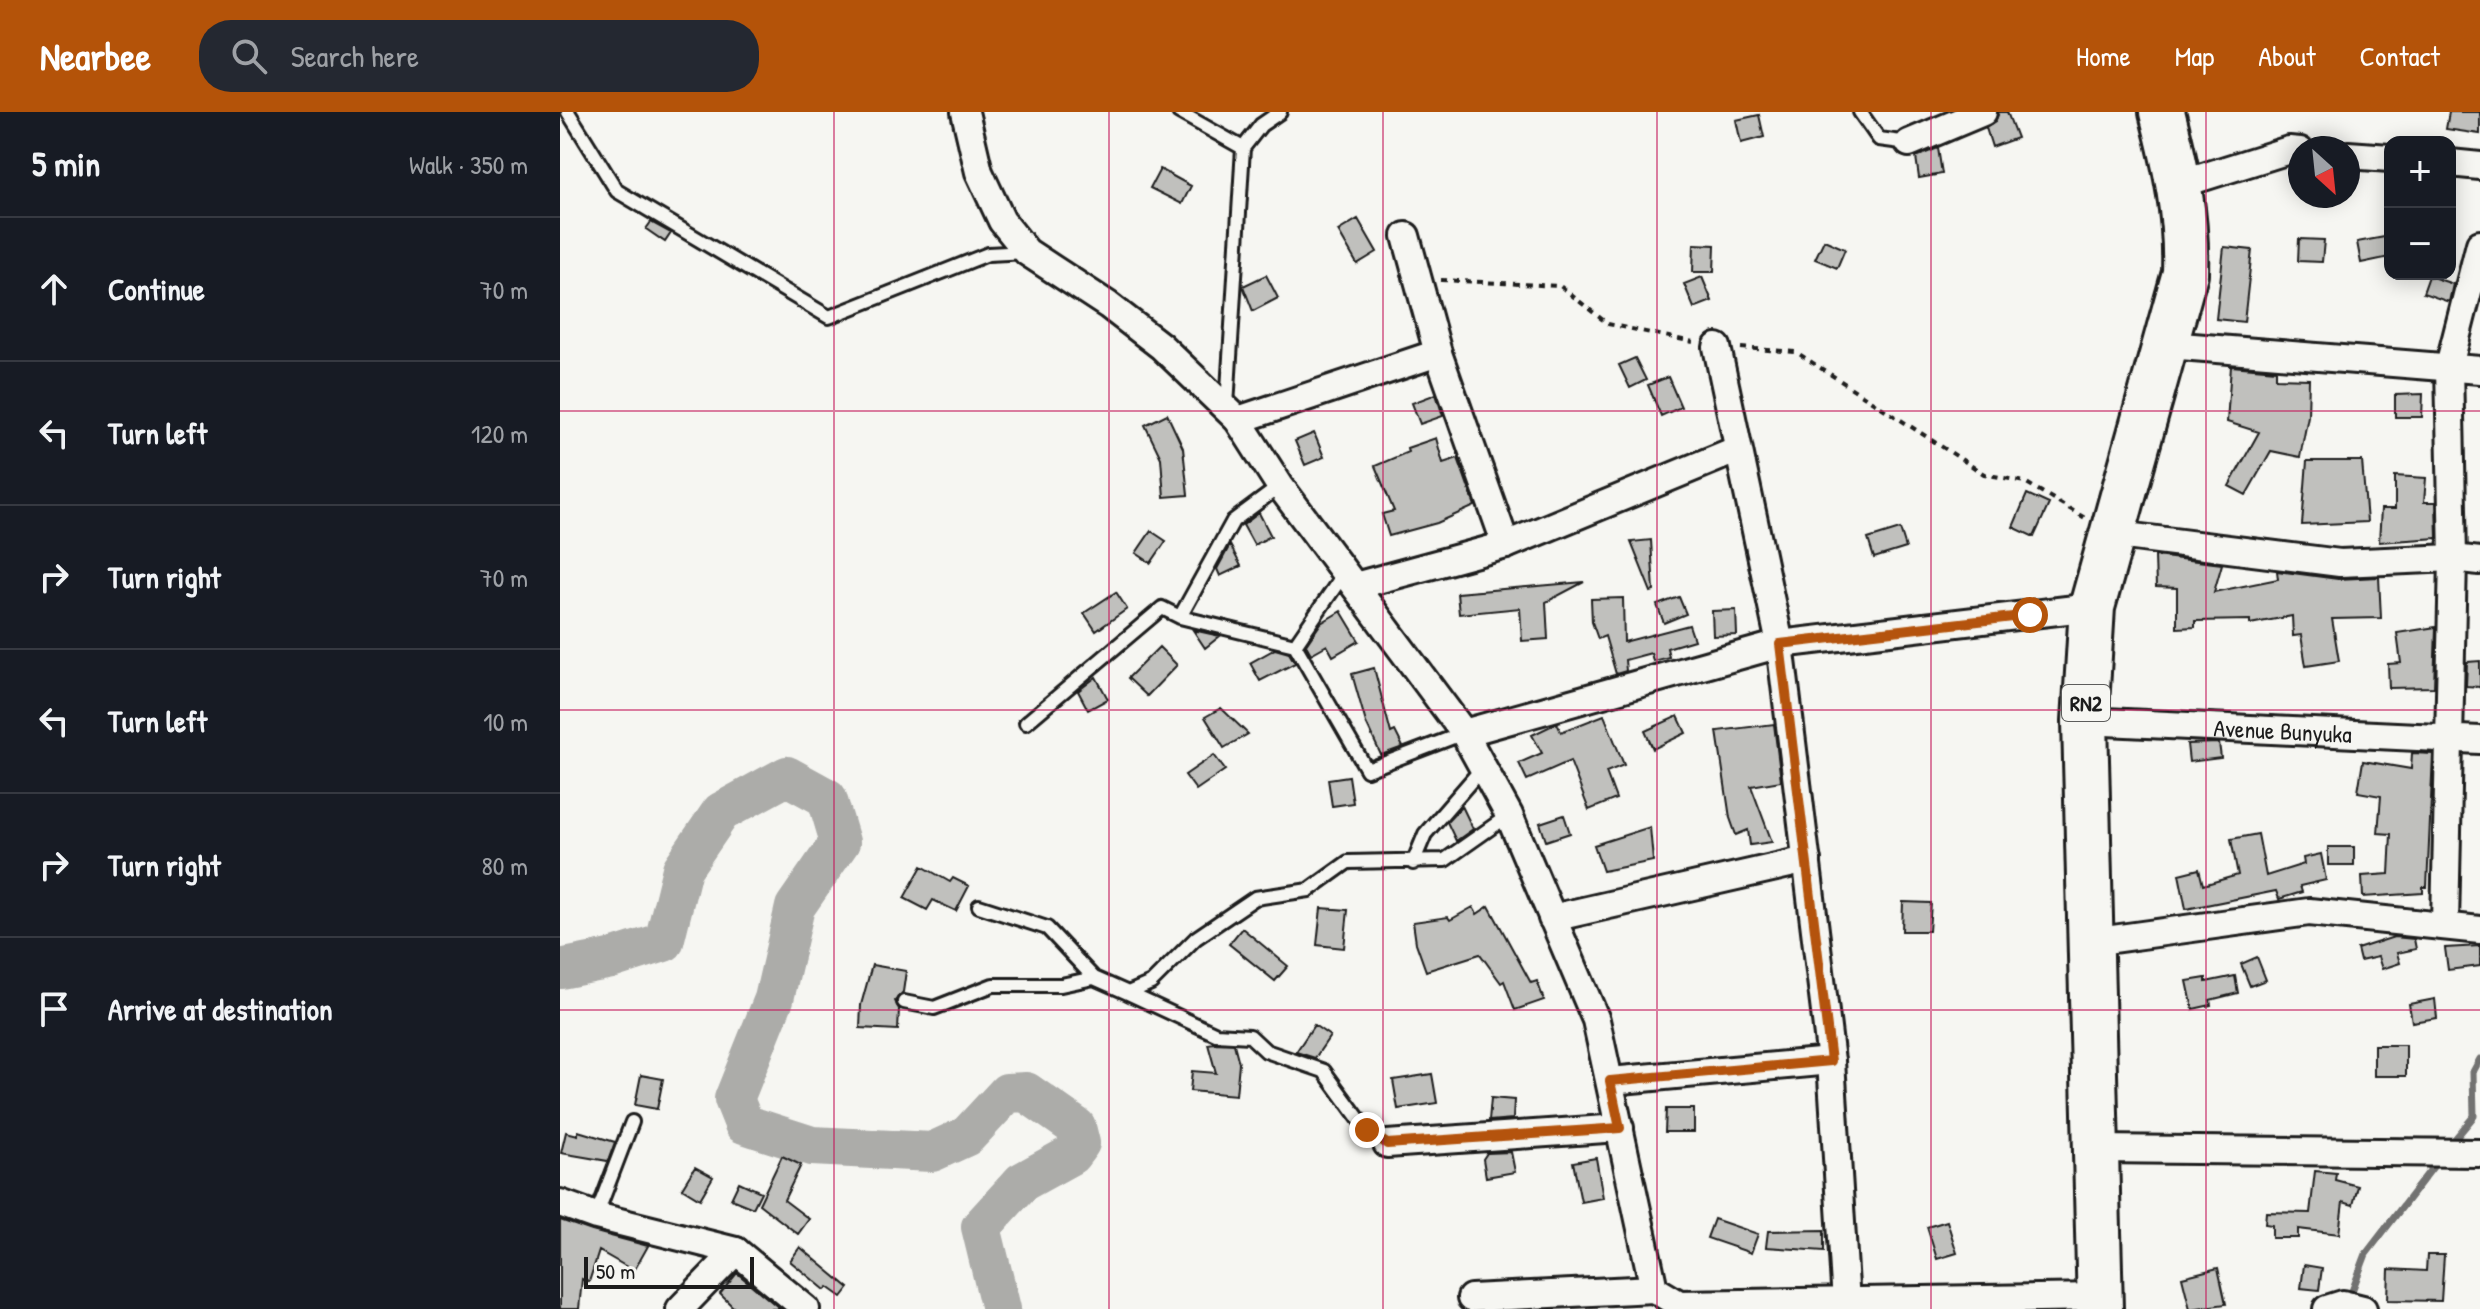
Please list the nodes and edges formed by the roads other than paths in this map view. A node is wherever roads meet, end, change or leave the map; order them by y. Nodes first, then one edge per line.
1 (568, 112) edge
2 (965, 112) edge
3 (1179, 112) edge
4 (1280, 112) edge
5 (1860, 112) edge
6 (1983, 112) edge
7 (2162, 112) edge
8 (1909, 143) joint
9 (1243, 148) junction
10 (2288, 150) edge
11 (2360, 156) edge
12 (2384, 158) edge
13 (2456, 164) edge
14 (2480, 166) edge
15 (2181, 184) junction
16 (1406, 236) dead end
17 (2480, 244) edge
18 (1027, 252) junction
19 (2168, 345) junction
20 (1717, 347) road end
21 (1438, 353) junction
22 (2449, 366) junction
23 (2480, 370) edge
24 (1232, 414) junction
25 (1736, 450) junction
26 (1280, 486) junction
27 (2110, 534) junction
28 (1506, 545) junction
29 (2453, 558) junction
30 (2480, 561) edge
31 (1350, 579) junction
32 (2092, 607) junction
33 (1180, 617) junction
34 (1780, 644) junction
35 (1295, 645) junction
36 (2085, 721) junction
37 (1026, 723) dead end
38 (1464, 733) junction
39 (2449, 736) junction
40 (2480, 740) edge
41 (1484, 766) junction
42 (1509, 815) junction
43 (1807, 860) junction
44 (1413, 863) junction
45 (979, 906) dead end
46 (1552, 918) junction
47 (2445, 924) junction
48 (2480, 930) edge
49 (2091, 942) junction
50 (1094, 978) junction
51 (1128, 993) junction
52 (904, 1002) dead end
53 (1831, 1061) junction
54 (1610, 1081) junction
55 (632, 1122) dead end
56 (1620, 1128) junction
57 (1387, 1144) joint
58 (2095, 1149) junction
59 (2480, 1153) edge
60 (560, 1203) edge
61 (596, 1216) junction
62 (736, 1251) junction
63 (1654, 1289) junction
64 (1471, 1298) dead end
65 (1846, 1303) junction
66 (2100, 1303) edge
67 (1803, 1307) edge
68 (680, 1309) edge
69 (805, 1309) edge

1 - 18 lane
2 - 18 street
3 - 9 lane
4 - 9 lane
5 - 8 lane
6 - 8 street
7 - 15 highway, RN2
9 - 24 lane
10 - 15 street
11 - 12 street
13 - 14 street
15 - 19 highway, RN2
16 - 21 street
17 - 22 street
18 - 24 street
19 - 22 street
19 - 27 highway, RN2
20 - 25 street
21 - 24 street
21 - 28 street
22 - 23 street
22 - 29 street
24 - 26 street
25 - 28 street
25 - 34 street
26 - 31 street
26 - 33 lane
27 - 29 street
27 - 32 highway, RN2
28 - 31 street
29 - 30 street
29 - 39 street
31 - 35 lane
31 - 38 street
32 - 34 street
32 - 36 highway, RN2
33 - 35 lane
33 - 37 lane
34 - 38 street
34 - 43 street
35 - 38 lane
36 - 39 street, Avenue Bunyuka
36 - 49 highway, RN2
38 - 41 street
39 - 40 street, Avenue Bunyuka
39 - 47 street
41 - 42 street
41 - 44 lane
42 - 44 lane
42 - 46 street
43 - 46 street
43 - 53 street
44 - 51 lane
45 - 50 lane
46 - 54 street
47 - 48 street
47 - 49 street
49 - 58 highway, RN2
50 - 51 lane
50 - 52 lane
51 - 57 lane
53 - 54 street
53 - 65 street
54 - 56 street
55 - 61 lane
56 - 57 street
56 - 63 street
58 - 59 street
58 - 66 highway, RN2
60 - 61 street
61 - 62 street
62 - 68 street
62 - 69 street
63 - 64 street
63 - 67 street
65 - 66 street
65 - 67 street

